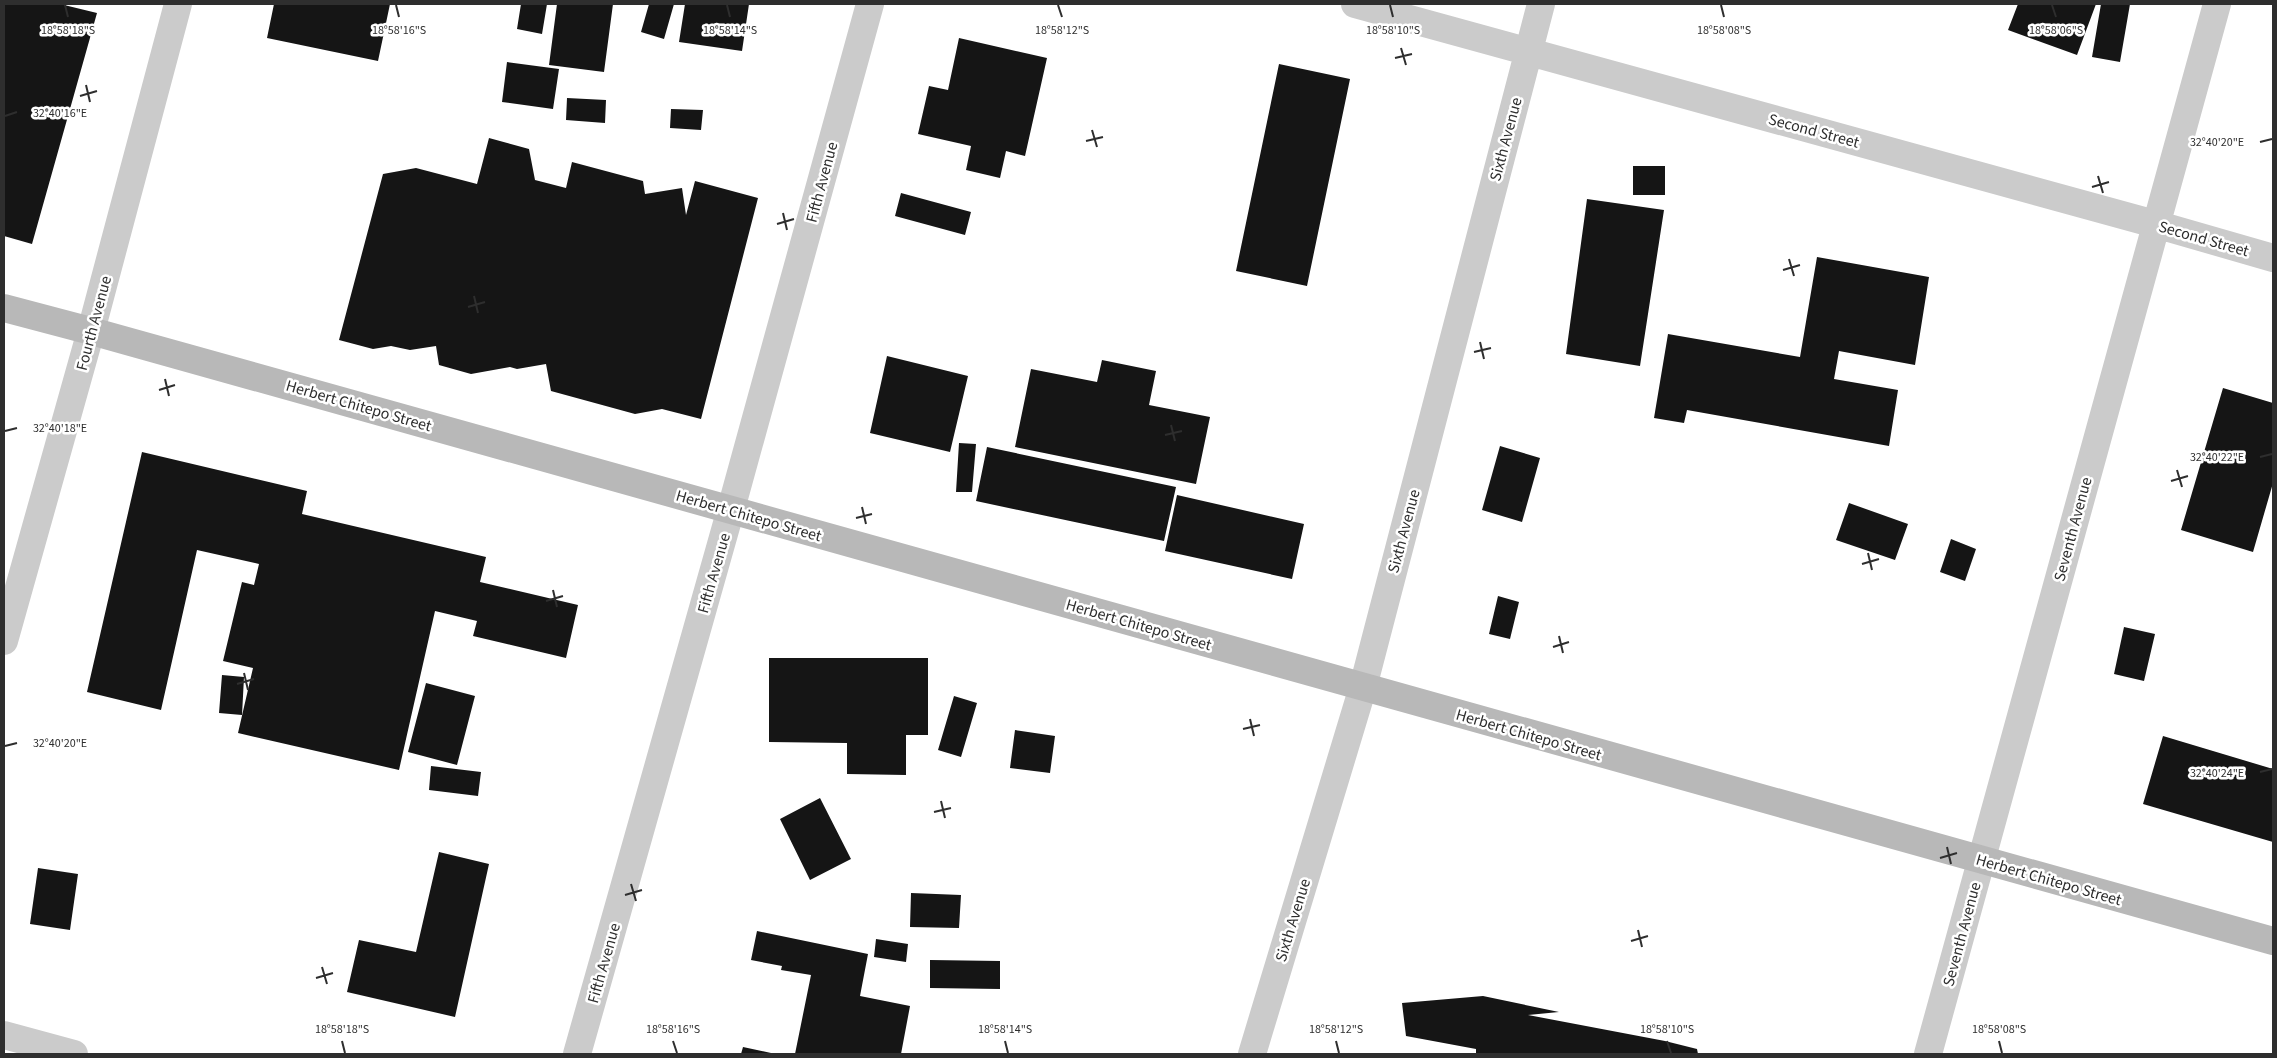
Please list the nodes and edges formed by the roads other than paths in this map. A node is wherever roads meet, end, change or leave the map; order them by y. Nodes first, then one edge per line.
1 (178, 4) edge
2 (870, 4) edge
3 (1354, 4) edge
4 (1541, 4) edge
5 (2217, 4) edge
6 (1528, 51) junction
7 (2155, 224) junction
8 (2273, 258) edge
9 (4, 308) edge
10 (91, 331) junction
11 (731, 509) junction
12 (4, 642) edge
13 (1363, 687) junction
14 (1982, 860) junction
15 (2273, 942) edge
16 (4, 1035) edge
17 (74, 1054) edge
18 (577, 1054) edge
19 (1252, 1054) edge
20 (1928, 1054) edge

1 - 10 street, Fourth Avenue
2 - 11 street, Fifth Avenue
3 - 6 street, Second Street
4 - 6 street, Sixth Avenue
5 - 7 street, Seventh Avenue
6 - 7 street, Second Street
6 - 13 street, Sixth Avenue
7 - 8 street, Second Street
7 - 14 street, Seventh Avenue
9 - 10 main road, Herbert Chitepo Street
10 - 11 main road, Herbert Chitepo Street
10 - 12 street, Fourth Avenue
11 - 13 main road, Herbert Chitepo Street
11 - 18 street, Fifth Avenue
13 - 14 main road, Herbert Chitepo Street
13 - 19 street, Sixth Avenue
14 - 15 main road, Herbert Chitepo Street
14 - 20 street, Seventh Avenue
16 - 17 street

